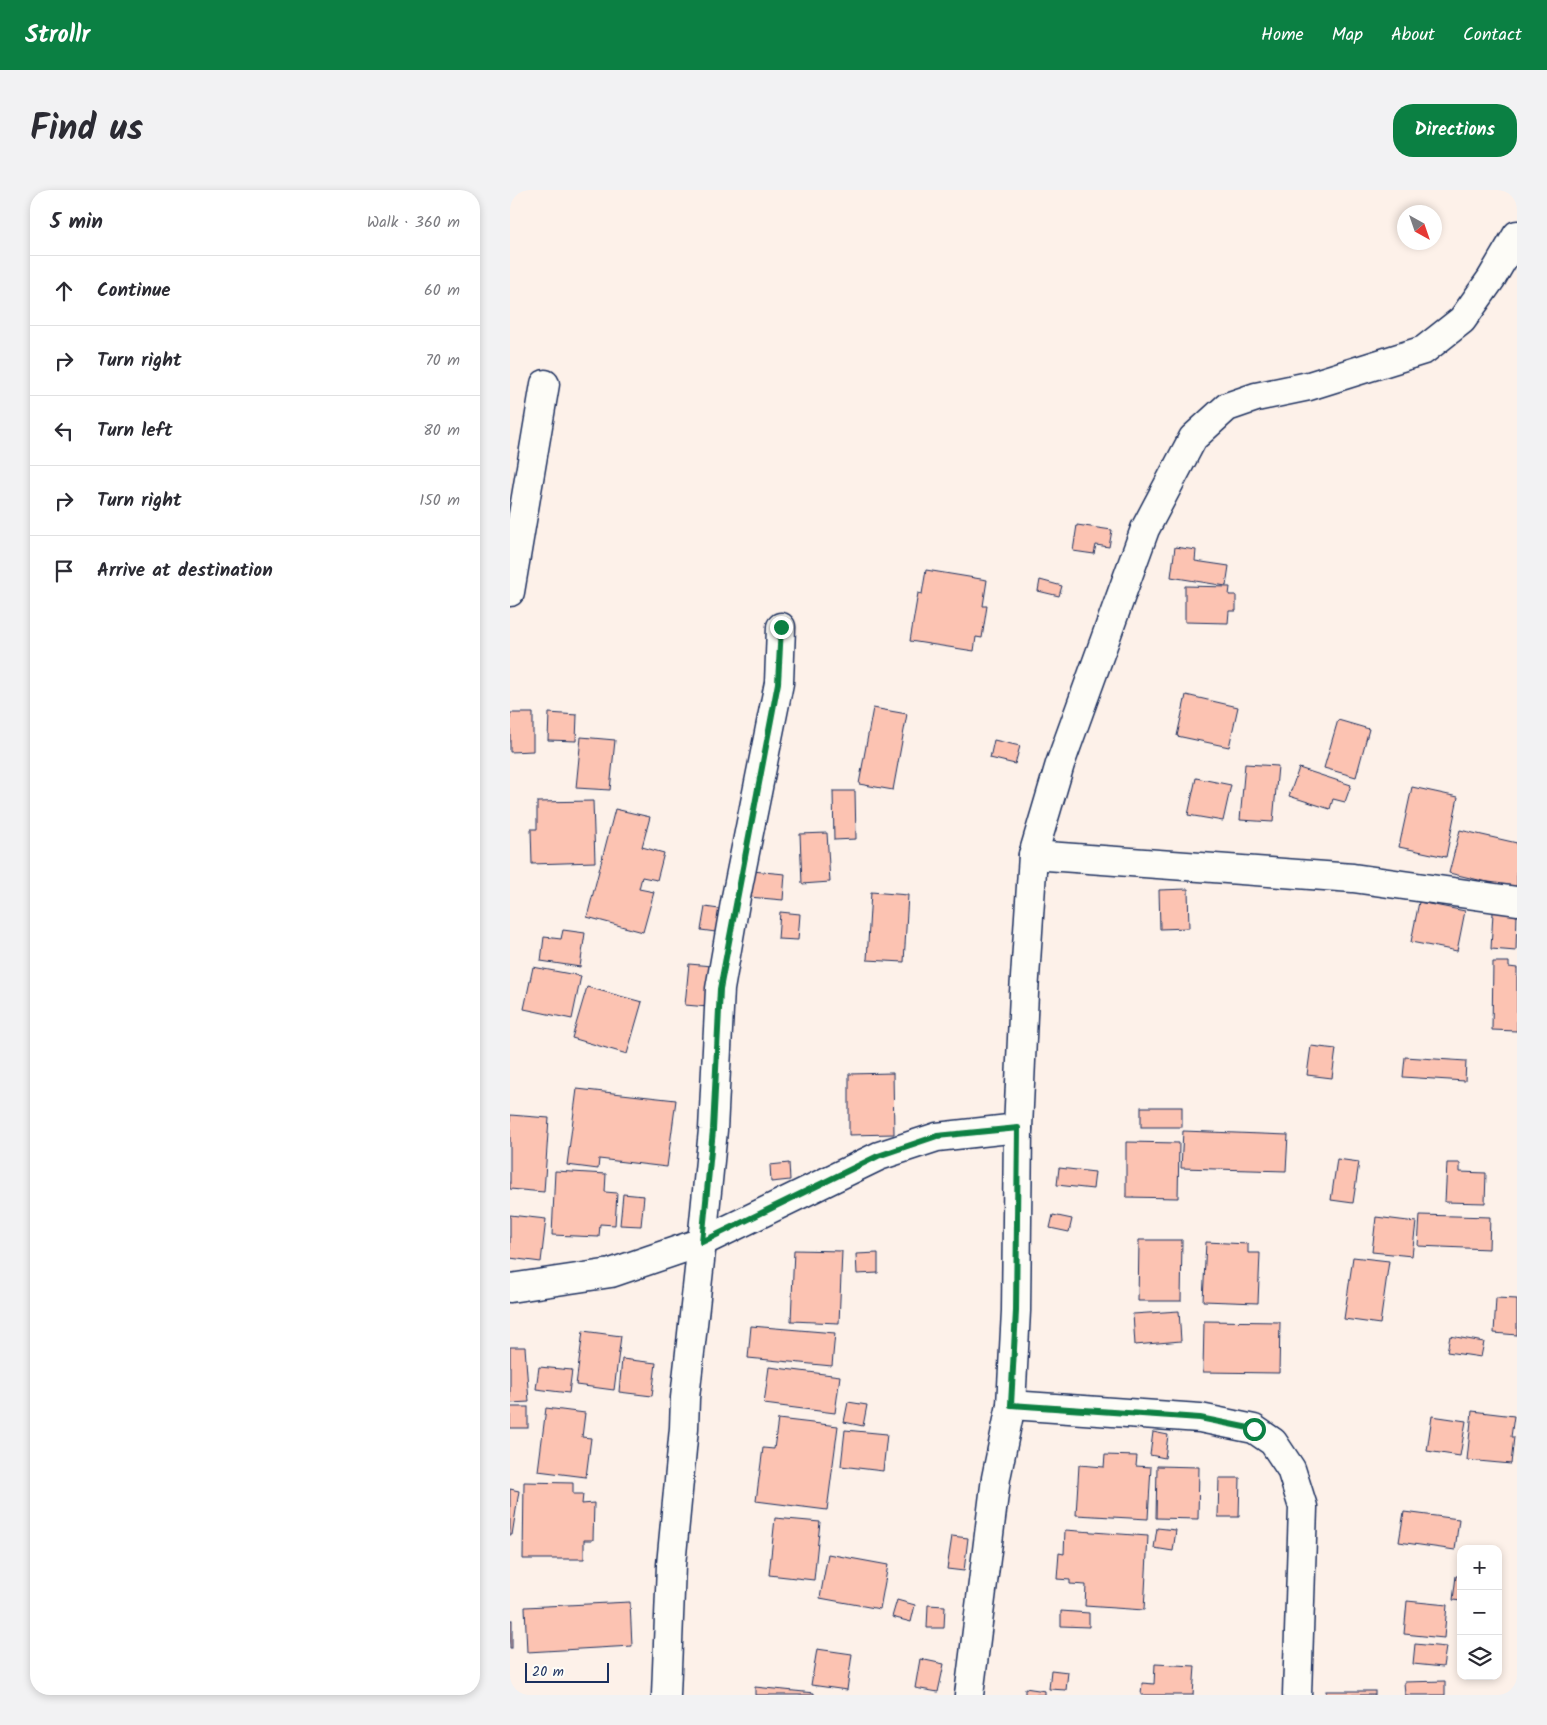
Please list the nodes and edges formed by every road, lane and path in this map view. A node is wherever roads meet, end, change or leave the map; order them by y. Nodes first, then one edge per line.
1 (1517, 235) edge
2 (545, 384) dead end
3 (510, 592) edge
4 (781, 627) dead end
5 (1033, 855) junction
6 (1517, 902) edge
7 (1018, 1128) junction
8 (702, 1242) junction
9 (510, 1288) edge
10 (1011, 1405) junction
11 (666, 1695) edge
12 (969, 1695) edge
13 (1297, 1695) edge

1 - 5 street
2 - 3 street
4 - 8 street
5 - 6 street
5 - 7 street
7 - 8 street
7 - 10 street
8 - 9 street
8 - 11 street
10 - 12 street
10 - 13 street

